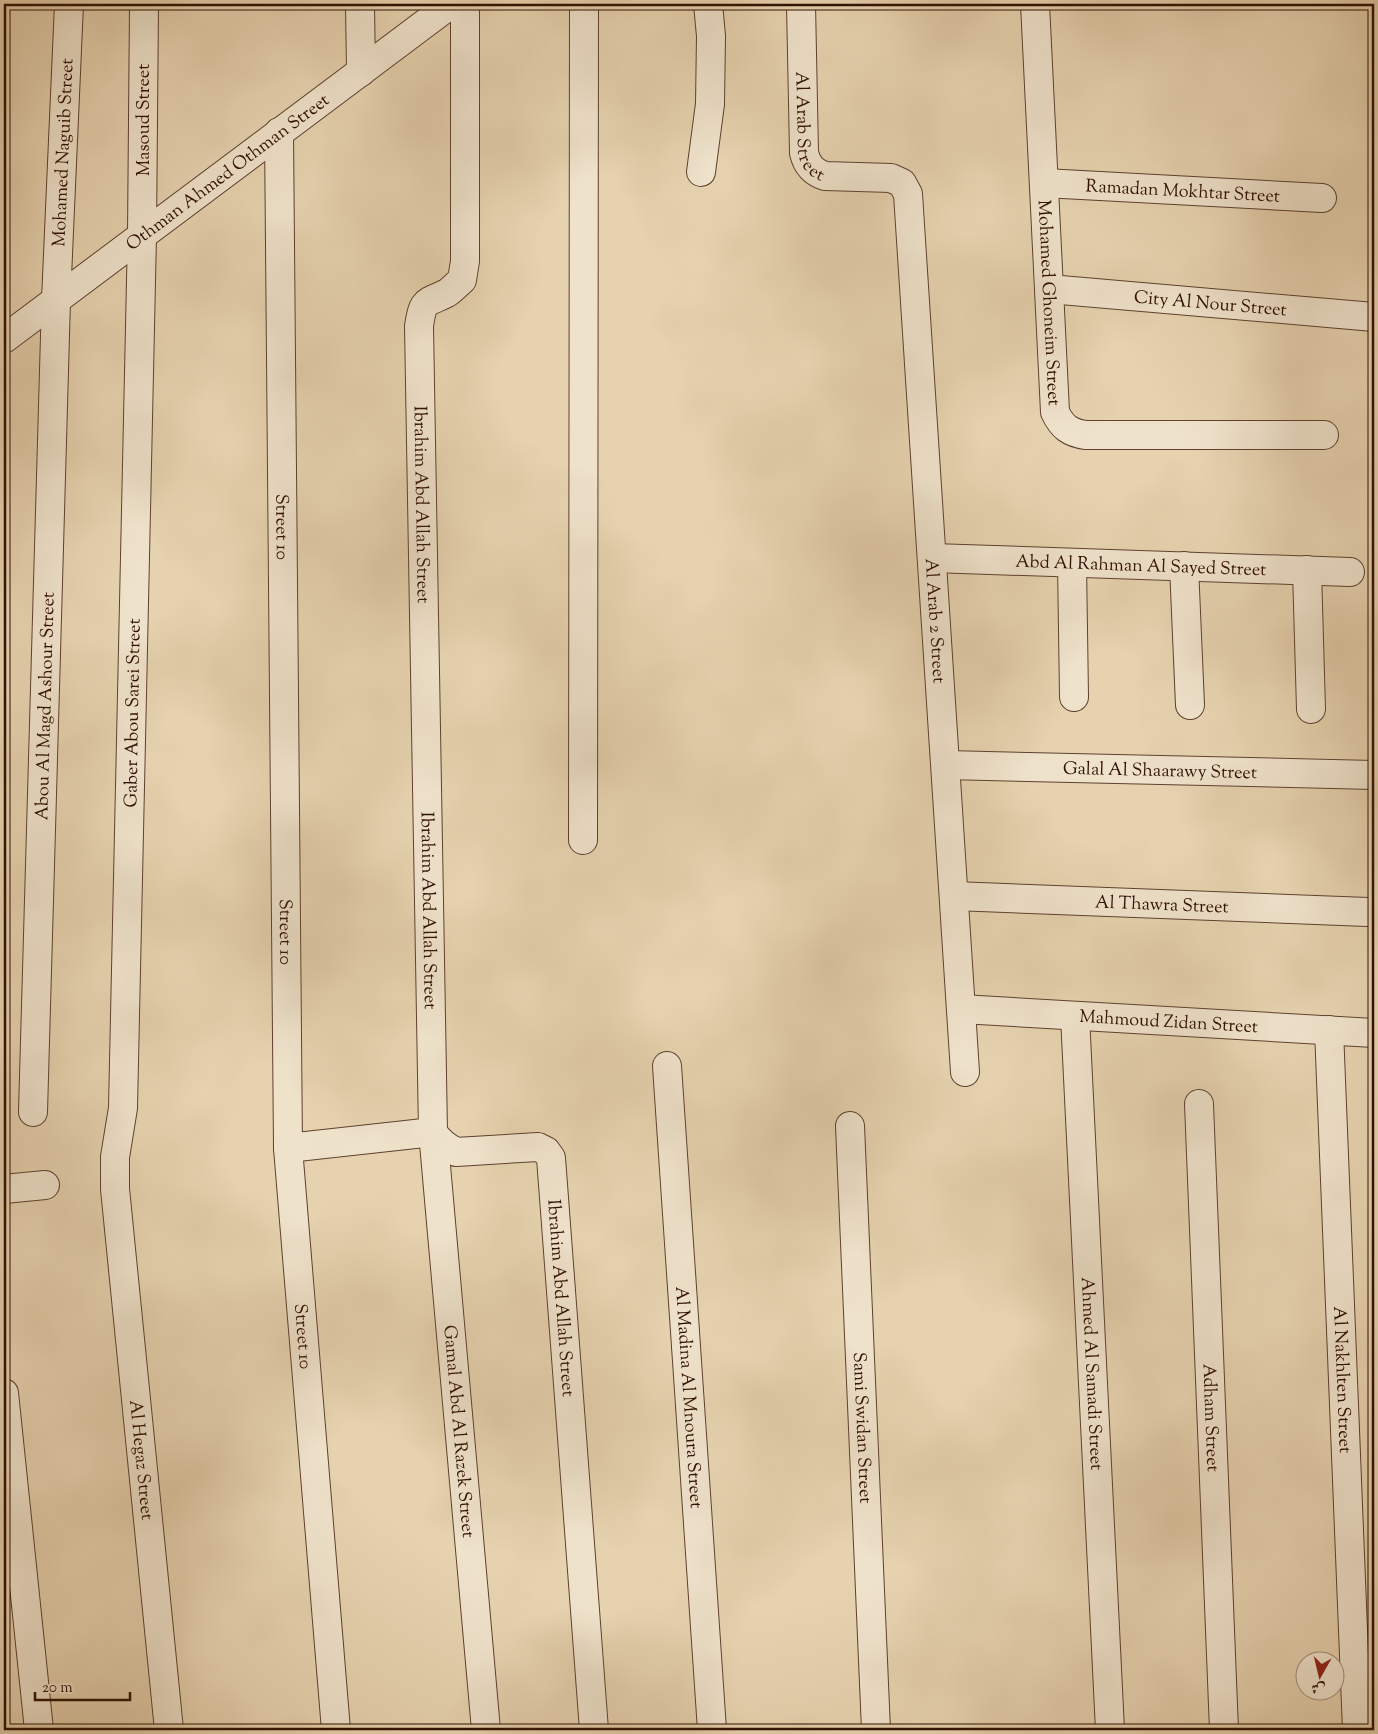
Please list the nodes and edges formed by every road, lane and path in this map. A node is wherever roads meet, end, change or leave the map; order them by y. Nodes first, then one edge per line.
1 (69, 4) edge
2 (144, 4) edge
3 (360, 4) edge
4 (451, 4) edge
5 (465, 4) edge
6 (584, 4) edge
7 (708, 4) edge
8 (801, 4) edge
9 (1035, 4) edge
10 (361, 72) junction
11 (280, 132) junction
12 (701, 172) dead end
13 (891, 178) joint
14 (1044, 183) junction
15 (1322, 198) dead end
16 (142, 235) junction
17 (1048, 289) junction
18 (56, 300) junction
19 (1374, 317) edge
20 (4, 339) edge
21 (1324, 435) dead end
22 (932, 558) junction
23 (1072, 563) junction
24 (1184, 566) junction
25 (1307, 570) junction
26 (1350, 572) dead end
27 (1074, 697) dead end
28 (1190, 704) dead end
29 (1310, 709) dead end
30 (946, 765) junction
31 (1374, 775) edge
32 (582, 840) dead end
33 (954, 896) junction
34 (1368, 912) dead end
35 (961, 1009) junction
36 (1074, 1016) junction
37 (1329, 1030) junction
38 (1374, 1033) edge
39 (667, 1066) dead end
40 (965, 1072) dead end
41 (1199, 1104) dead end
42 (33, 1112) dead end
43 (850, 1126) dead end
44 (433, 1132) junction
45 (288, 1148) junction
46 (45, 1184) dead end
47 (4, 1189) edge
48 (115, 1189) joint
49 (4, 1393) edge
50 (38, 1730) edge
51 (169, 1730) edge
52 (336, 1730) edge
53 (486, 1730) edge
54 (594, 1730) edge
55 (712, 1730) edge
56 (876, 1730) edge
57 (1110, 1730) edge
58 (1224, 1730) edge
59 (1357, 1730) edge

1 - 18 street, Mohamed Naguib Street
2 - 16 street, Masoud Street
3 - 10 street
4 - 10 street, Othman Ahmed Othman Street
5 - 44 street, Ibrahim Abd Allah Street
6 - 32 street
7 - 12 street
8 - 13 street, Al Arab Street
9 - 14 street, Mohamed Ghoneim Street
10 - 11 street, Othman Ahmed Othman Street
11 - 16 street, Othman Ahmed Othman Street
11 - 45 street, Street 10
13 - 22 street, Al Arab 2 Street
14 - 15 street, Ramadan Mokhtar Street
14 - 17 street, Mohamed Ghoneim Street
16 - 18 street, Othman Ahmed Othman Street
16 - 48 street, Gaber Abou Sarei Street
17 - 19 street, City Al Nour Street
17 - 21 street, Mohamed Ghoneim Street
18 - 20 street, Othman Ahmed Othman Street
18 - 42 street, Abou Al Magd Ashour Street
22 - 23 street, Abd Al Rahman Al Sayed Street
22 - 30 street, Al Arab 2 Street
23 - 24 street, Abd Al Rahman Al Sayed Street
23 - 27 street
24 - 25 street, Abd Al Rahman Al Sayed Street
24 - 28 street
25 - 26 street, Abd Al Rahman Al Sayed Street
25 - 29 street
30 - 31 street, Galal Al Shaarawy Street
30 - 33 street, Al Arab 2 Street
33 - 34 street, Al Thawra Street
33 - 35 street, Al Arab 2 Street
35 - 36 street, Mahmoud Zidan Street
35 - 40 street, Al Arab 2 Street
36 - 37 street, Mahmoud Zidan Street
36 - 57 street, Ahmed Al Samadi Street
37 - 38 street, Mahmoud Zidan Street
37 - 59 street, Al Nakhlten Street
39 - 55 street, Al Madina Al Mnoura Street
41 - 58 street, Adham Street
43 - 56 street, Sami Swidan Street
44 - 45 street
44 - 53 street, Gamal Abd Al Razek Street
44 - 54 street, Ibrahim Abd Allah Street
45 - 52 street, Street 10
46 - 47 street
48 - 51 street, Al Hegaz Street
49 - 50 street

